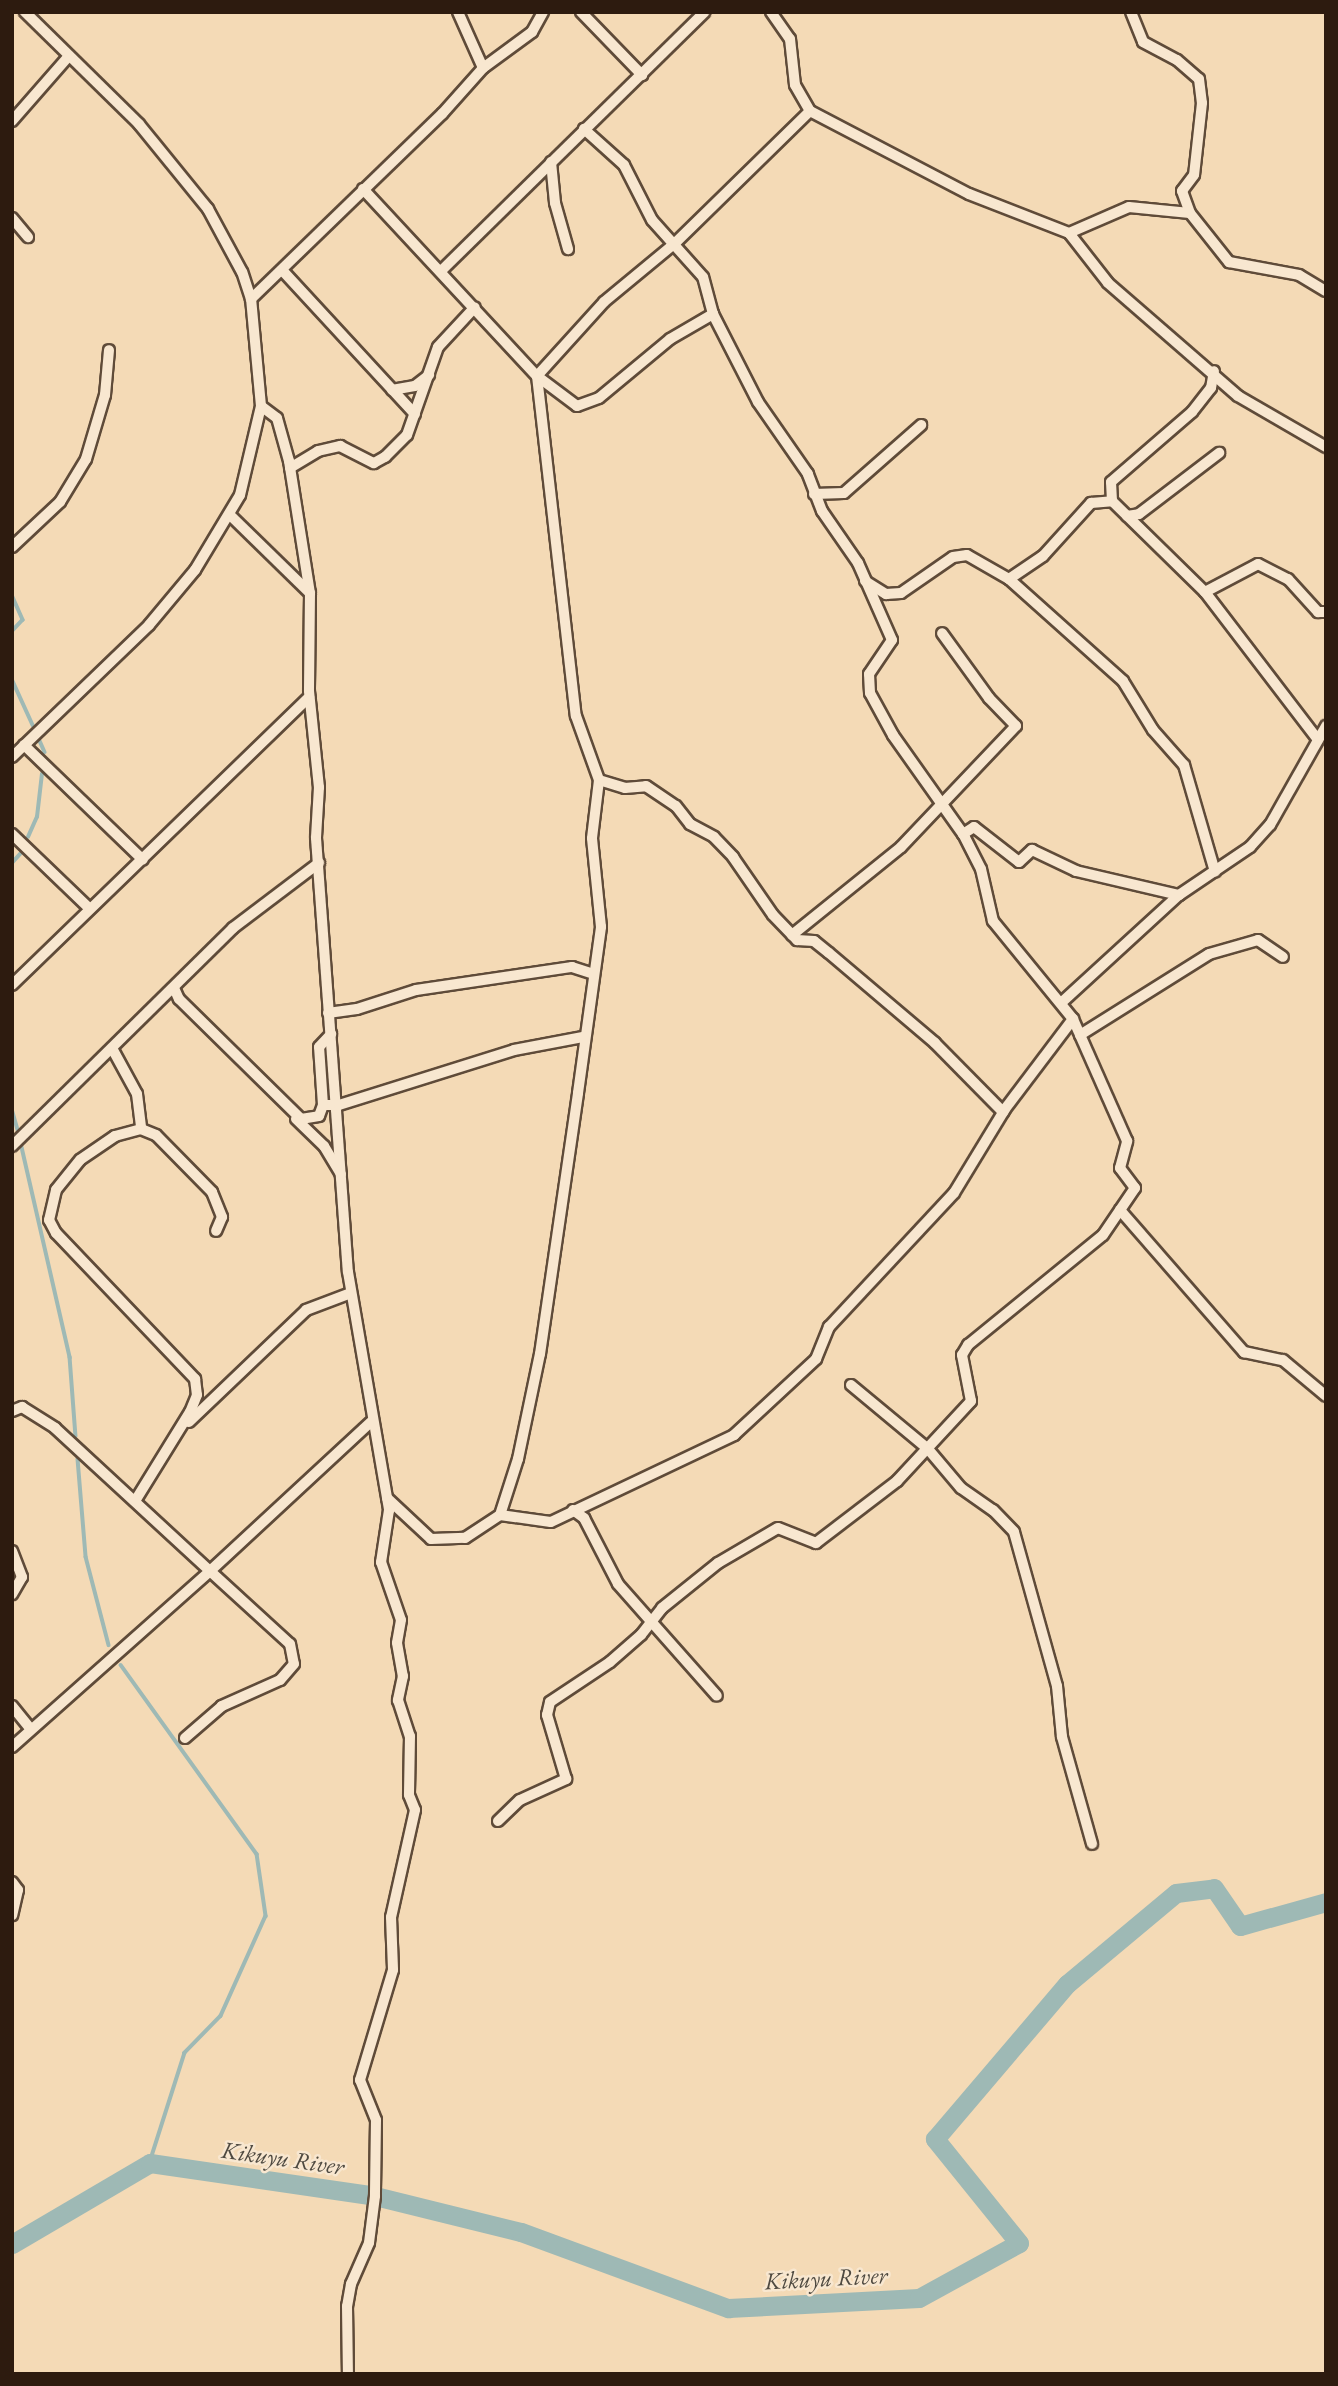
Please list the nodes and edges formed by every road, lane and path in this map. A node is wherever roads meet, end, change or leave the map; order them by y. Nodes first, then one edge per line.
1 (25, 12) edge
2 (457, 12) edge
3 (543, 12) edge
4 (580, 12) edge
5 (705, 12) edge
6 (771, 12) edge
7 (1131, 12) edge
8 (68, 57) junction
9 (483, 68) junction
10 (642, 75) junction
11 (810, 111) junction
12 (12, 121) edge
13 (584, 129) junction
14 (551, 162) junction
15 (363, 189) junction
16 (1190, 213) junction
17 (12, 218) edge
18 (1069, 233) junction
19 (28, 237) dead end
20 (674, 244) junction
21 (568, 249) dead end
22 (282, 270) junction
23 (442, 270) junction
24 (1326, 291) edge
25 (251, 299) junction
26 (475, 307) junction
27 (713, 314) junction
28 (109, 350) dead end
29 (1214, 371) junction
30 (429, 375) junction
31 (537, 376) junction
32 (392, 390) junction
33 (261, 406) junction
34 (415, 414) junction
35 (921, 425) dead end
36 (1326, 447) edge
37 (1220, 453) dead end
38 (290, 468) junction
39 (1111, 482) junction
40 (814, 494) junction
41 (1112, 501) junction
42 (1091, 503) junction
43 (231, 516) junction
44 (1127, 516) junction
45 (12, 547) edge
46 (1009, 579) junction
47 (865, 581) junction
48 (310, 593) junction
49 (1205, 593) junction
50 (1326, 612) edge
51 (942, 634) dead end
52 (309, 697) junction
53 (1326, 726) edge
54 (1318, 740) junction
55 (24, 745) junction
56 (12, 757) edge
57 (599, 780) junction
58 (941, 802) junction
59 (12, 834) edge
60 (963, 834) junction
61 (143, 860) junction
62 (319, 863) junction
63 (1215, 872) junction
64 (1179, 895) junction
65 (89, 908) junction
66 (792, 936) junction
67 (1283, 957) dead end
68 (593, 974) junction
69 (12, 985) edge
70 (174, 988) junction
71 (1061, 1003) junction
72 (328, 1013) junction
73 (1073, 1019) junction
74 (331, 1034) junction
75 (1080, 1035) junction
76 (583, 1037) junction
77 (113, 1049) junction
78 (323, 1105) junction
79 (339, 1105) junction
80 (1003, 1112) junction
81 (292, 1115) junction
82 (141, 1129) junction
83 (12, 1146) edge
84 (343, 1177) junction
85 (1120, 1210) junction
86 (216, 1231) dead end
87 (351, 1293) junction
88 (851, 1385) dead end
89 (1326, 1396) edge
90 (12, 1411) edge
91 (371, 1422) junction
92 (179, 1430) junction
93 (928, 1449) junction
94 (387, 1498) junction
95 (135, 1501) junction
96 (573, 1510) junction
97 (499, 1515) junction
98 (12, 1552) edge
99 (210, 1571) junction
100 (12, 1594) edge
101 (648, 1622) junction
102 (717, 1696) dead end
103 (12, 1706) edge
104 (30, 1728) junction
105 (186, 1738) dead end
106 (12, 1747) edge
107 (498, 1821) dead end
108 (1092, 1844) dead end
109 (12, 1882) edge
110 (12, 1915) edge
111 (348, 2374) edge

1 - 8 street
2 - 9 street
3 - 9 street
4 - 10 street
5 - 10 street
6 - 11 street
7 - 16 street
8 - 12 street
8 - 25 street
9 - 15 street
10 - 13 street
11 - 18 street
11 - 20 street
13 - 14 street
13 - 20 street
14 - 21 street
14 - 23 street
15 - 22 street
15 - 23 street
16 - 18 street
16 - 24 street
17 - 19 street
18 - 29 street
20 - 27 street
20 - 31 street
22 - 25 street
22 - 32 street
23 - 26 street
25 - 33 street
26 - 30 street
26 - 31 street
27 - 31 street
27 - 40 street
28 - 45 street
29 - 36 street
29 - 39 street
30 - 32 street
30 - 34 street
31 - 57 street
32 - 34 street
33 - 38 street
33 - 43 street
34 - 38 street
35 - 40 street
37 - 44 street
38 - 48 street
39 - 41 street
39 - 42 street
40 - 47 street
41 - 42 street
41 - 44 street
42 - 46 street
43 - 48 street
43 - 55 street
44 - 49 street
46 - 47 street
46 - 63 street
47 - 58 street
48 - 52 street
49 - 50 street
49 - 54 street
51 - 58 street
52 - 61 street
52 - 62 street
53 - 54 street
54 - 63 street
55 - 56 street
55 - 61 street
57 - 66 street
57 - 68 street
58 - 60 street
58 - 66 street
59 - 65 street
60 - 64 street
60 - 71 street
61 - 65 street
62 - 70 street
62 - 72 street
63 - 64 street
64 - 71 street
65 - 69 street
66 - 80 street
67 - 75 street
68 - 72 street
68 - 76 street
70 - 77 street
70 - 81 street
71 - 73 street
72 - 74 street
73 - 75 street
73 - 80 street
74 - 78 street
74 - 79 street
75 - 85 street
76 - 79 street
76 - 97 street
77 - 82 street
77 - 83 street
78 - 79 street
78 - 81 street
79 - 84 street
80 - 96 street
81 - 84 street
82 - 86 street
82 - 92 street
84 - 87 street
85 - 89 street
85 - 93 street
87 - 91 street
87 - 92 street
88 - 93 street
90 - 95 street
91 - 94 street
91 - 99 street
92 - 95 street
93 - 101 street
93 - 108 street
94 - 97 street
94 - 111 street
95 - 99 street
96 - 97 street
96 - 101 street
98 - 100 street
99 - 104 street
99 - 105 street
101 - 102 street
101 - 107 street
103 - 104 street
104 - 106 street
109 - 110 street

